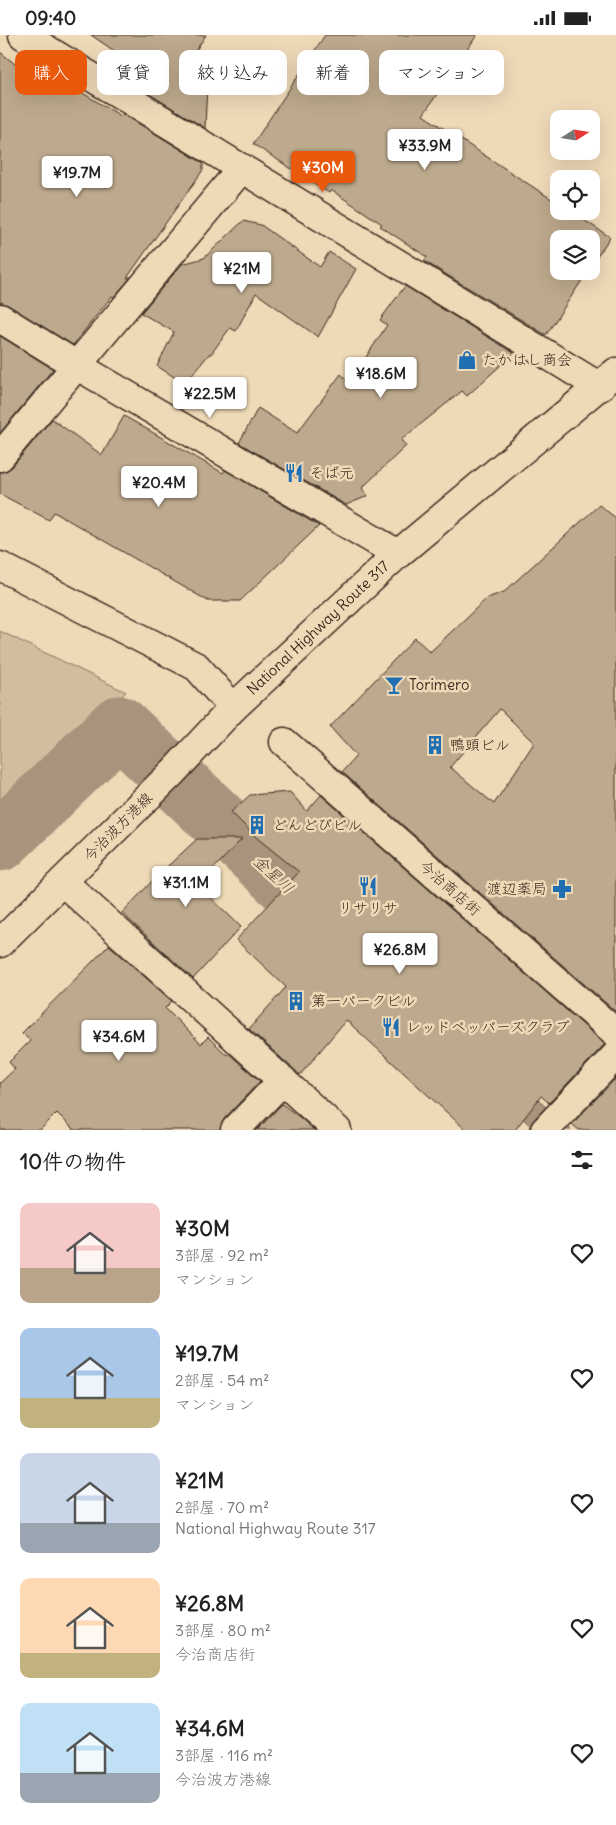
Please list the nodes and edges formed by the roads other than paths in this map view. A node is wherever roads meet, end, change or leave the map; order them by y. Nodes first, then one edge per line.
1 (23, 35) edge
2 (242, 168) junction
3 (0, 319) edge
4 (76, 365) junction
5 (608, 379) edge
6 (0, 457) edge
7 (398, 554) junction
8 (0, 566) edge
9 (233, 708) junction
10 (284, 743) dead end
11 (63, 882) junction
12 (0, 943) edge
13 (616, 1033) edge
14 (616, 1055) edge
15 (283, 1080) junction
16 (236, 1130) edge
17 (337, 1130) edge
18 (545, 1130) edge

1 - 2 main road
2 - 4 main road
2 - 5 main road
3 - 4 main road
4 - 6 main road
4 - 7 main road
5 - 7 main road, National Highway Route 317
7 - 9 main road, National Highway Route 317
8 - 9 main road, National Highway Route 317
9 - 11 main road, 今治波方港線
10 - 13 main road, 今治商店街
11 - 12 main road, 今治波方港線
11 - 15 main road
14 - 18 main road
15 - 16 main road
15 - 17 main road

